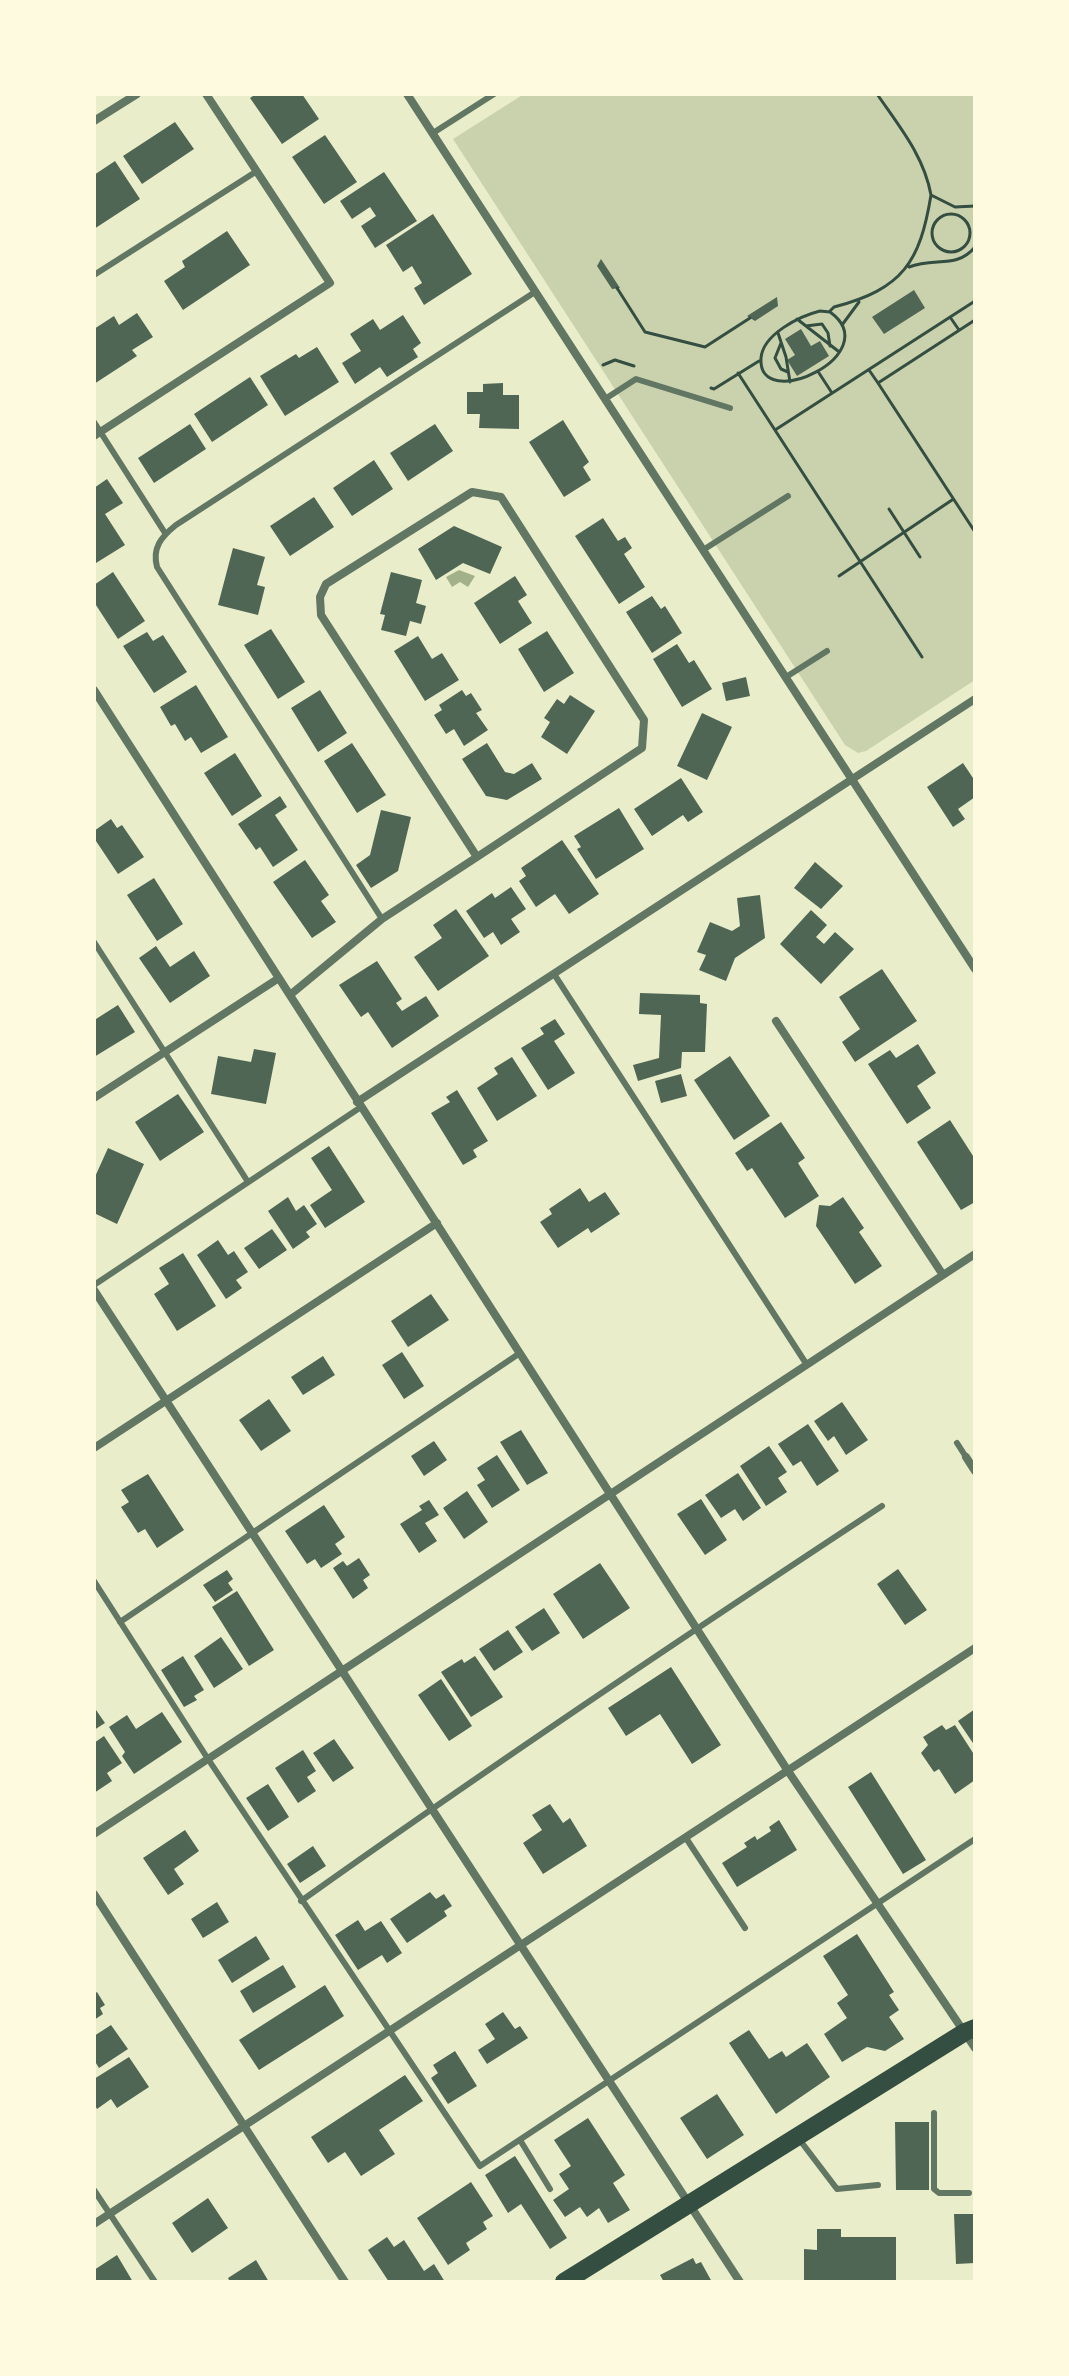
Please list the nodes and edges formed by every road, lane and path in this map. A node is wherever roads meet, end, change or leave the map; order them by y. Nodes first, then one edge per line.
1 (137, 94) edge
2 (206, 94) edge
3 (494, 94) edge
4 (877, 94) edge
5 (411, 95) edge
6 (94, 121) edge
7 (433, 133) junction
8 (257, 171) junction
9 (931, 195) junction
10 (975, 206) edge
11 (955, 207) junction
12 (954, 214) junction
13 (924, 228) junction
14 (932, 230) junction
15 (972, 230) edge
16 (975, 247) edge
17 (949, 252) junction
18 (948, 261) junction
19 (906, 269) junction
20 (94, 275) edge
21 (617, 288) dead end
22 (535, 292) junction
23 (860, 301) junction
24 (975, 301) edge
25 (830, 312) junction
26 (950, 317) junction
27 (750, 318) dead end
28 (796, 319) junction
29 (975, 320) edge
30 (842, 325) junction
31 (806, 326) junction
32 (959, 330) junction
33 (778, 333) junction
34 (782, 342) junction
35 (830, 346) junction
36 (838, 351) junction
37 (761, 361) junction
38 (603, 365) dead end
39 (643, 368) dead end
40 (869, 369) junction
41 (788, 372) junction
42 (818, 372) junction
43 (738, 373) junction
44 (790, 382) junction
45 (878, 383) junction
46 (700, 385) dead end
47 (832, 393) junction
48 (605, 399) junction
49 (730, 408) dead end
50 (94, 422) edge
51 (775, 430) junction
52 (97, 434) edge
53 (788, 496) dead end
54 (954, 500) junction
55 (889, 509) dead end
56 (905, 532) junction
57 (975, 532) edge
58 (165, 533) junction
59 (703, 550) junction
60 (920, 557) dead end
61 (860, 562) junction
62 (839, 576) dead end
63 (827, 651) dead end
64 (922, 657) dead end
65 (786, 677) junction
66 (94, 690) edge
67 (972, 701) edge
68 (975, 713) edge
69 (853, 779) junction
70 (477, 857) junction
71 (382, 919) junction
72 (94, 942) edge
73 (975, 969) edge
74 (554, 974) junction
75 (279, 978) junction
76 (290, 995) junction
77 (776, 1021) dead end
78 (165, 1052) junction
79 (94, 1098) edge
80 (359, 1104) junction
81 (248, 1182) junction
82 (437, 1223) junction
83 (975, 1254) edge
84 (943, 1275) junction
85 (94, 1288) edge
86 (520, 1353) junction
87 (807, 1365) junction
88 (166, 1400) junction
89 (957, 1443) dead end
90 (94, 1448) edge
91 (966, 1457) joint
92 (975, 1471) edge
93 (610, 1494) junction
94 (882, 1506) dead end
95 (251, 1532) junction
96 (94, 1581) edge
97 (120, 1622) junction
98 (696, 1628) junction
99 (975, 1648) edge
100 (342, 1671) junction
101 (208, 1759) junction
102 (788, 1771) junction
103 (431, 1809) junction
104 (94, 1834) edge
105 (686, 1838) junction
106 (975, 1839) edge
107 (94, 1894) edge
108 (301, 1901) junction
109 (878, 1903) junction
110 (745, 1928) dead end
111 (521, 1946) junction
112 (970, 2030) edge
113 (390, 2032) junction
114 (975, 2048) edge
115 (609, 2082) junction
116 (934, 2113) dead end
117 (244, 2127) junction
118 (797, 2136) junction
119 (520, 2140) junction
120 (878, 2185) dead end
121 (550, 2189) dead end
122 (94, 2190) edge
123 (969, 2193) dead end
124 (689, 2204) junction
125 (110, 2214) junction
126 (94, 2224) edge
127 (155, 2282) edge
128 (345, 2282) edge
129 (564, 2282) edge
130 (740, 2282) edge

1 - 6 street
2 - 8 street
3 - 7 lane
4 - 9 path
5 - 7 street
7 - 22 street
8 - 20 lane
8 - 52 street
9 - 11 path
9 - 13 path
10 - 11 path
11 - 12 path
12 - 14 path
12 - 15 path
13 - 14 path
13 - 19 path
14 - 17 path
15 - 17 path
16 - 18 path
17 - 18 path
18 - 19 path
19 - 23 path
21 - 27 path
22 - 48 street
22 - 58 lane
23 - 25 path
23 - 30 path
24 - 26 path
25 - 28 path
25 - 30 path
26 - 32 path
26 - 40 path
28 - 31 path
28 - 33 path
29 - 32 path
30 - 36 path
31 - 35 path
31 - 35 path
32 - 45 path
33 - 34 path
33 - 37 path
34 - 41 path
34 - 41 path
35 - 36 path
36 - 42 path
37 - 43 path
37 - 44 path
38 - 39 path
40 - 45 path
40 - 47 path
41 - 44 path
42 - 44 path
42 - 47 path
43 - 46 path
43 - 51 path
45 - 54 path
47 - 51 path
48 - 49 lane
48 - 59 street
50 - 52 lane
51 - 61 path
52 - 58 lane
53 - 59 lane
54 - 56 path
54 - 57 path
55 - 56 path
56 - 60 path
56 - 61 path
58 - 71 lane
59 - 65 street
61 - 62 path
61 - 64 path
63 - 65 lane
65 - 69 street
66 - 75 street
67 - 68 lane
67 - 69 street
69 - 73 street
69 - 74 street
70 - 70 street
70 - 71 street
71 - 76 street
72 - 78 lane
74 - 80 street
74 - 87 lane
75 - 76 street
75 - 78 street
76 - 80 street
77 - 84 street
78 - 79 street
78 - 81 lane
80 - 81 lane
80 - 82 street
81 - 85 lane
82 - 86 street
82 - 88 street
83 - 84 street
84 - 87 street
85 - 88 street
86 - 93 street
86 - 95 lane
87 - 93 street
88 - 90 street
88 - 95 street
89 - 91 lane
91 - 92 street
93 - 98 street
93 - 100 street
94 - 98 lane
95 - 97 lane
95 - 100 street
96 - 97 lane
97 - 101 lane
98 - 102 street
98 - 103 lane
99 - 102 street
100 - 101 street
100 - 103 street
101 - 104 street
101 - 108 lane
102 - 105 street
102 - 109 street
103 - 108 lane
103 - 111 street
105 - 110 lane
105 - 111 street
106 - 109 lane
107 - 117 street
108 - 113 lane
109 - 112 street
109 - 115 lane
111 - 113 street
111 - 115 street
112 - 114 street
112 - 118 main road
113 - 117 street
113 - 119 lane
115 - 119 lane
115 - 124 street
116 - 123 lane
117 - 125 street
117 - 128 street
118 - 120 lane
118 - 124 main road
119 - 121 lane
122 - 125 lane
124 - 129 main road
124 - 130 street
125 - 126 street
125 - 127 lane

